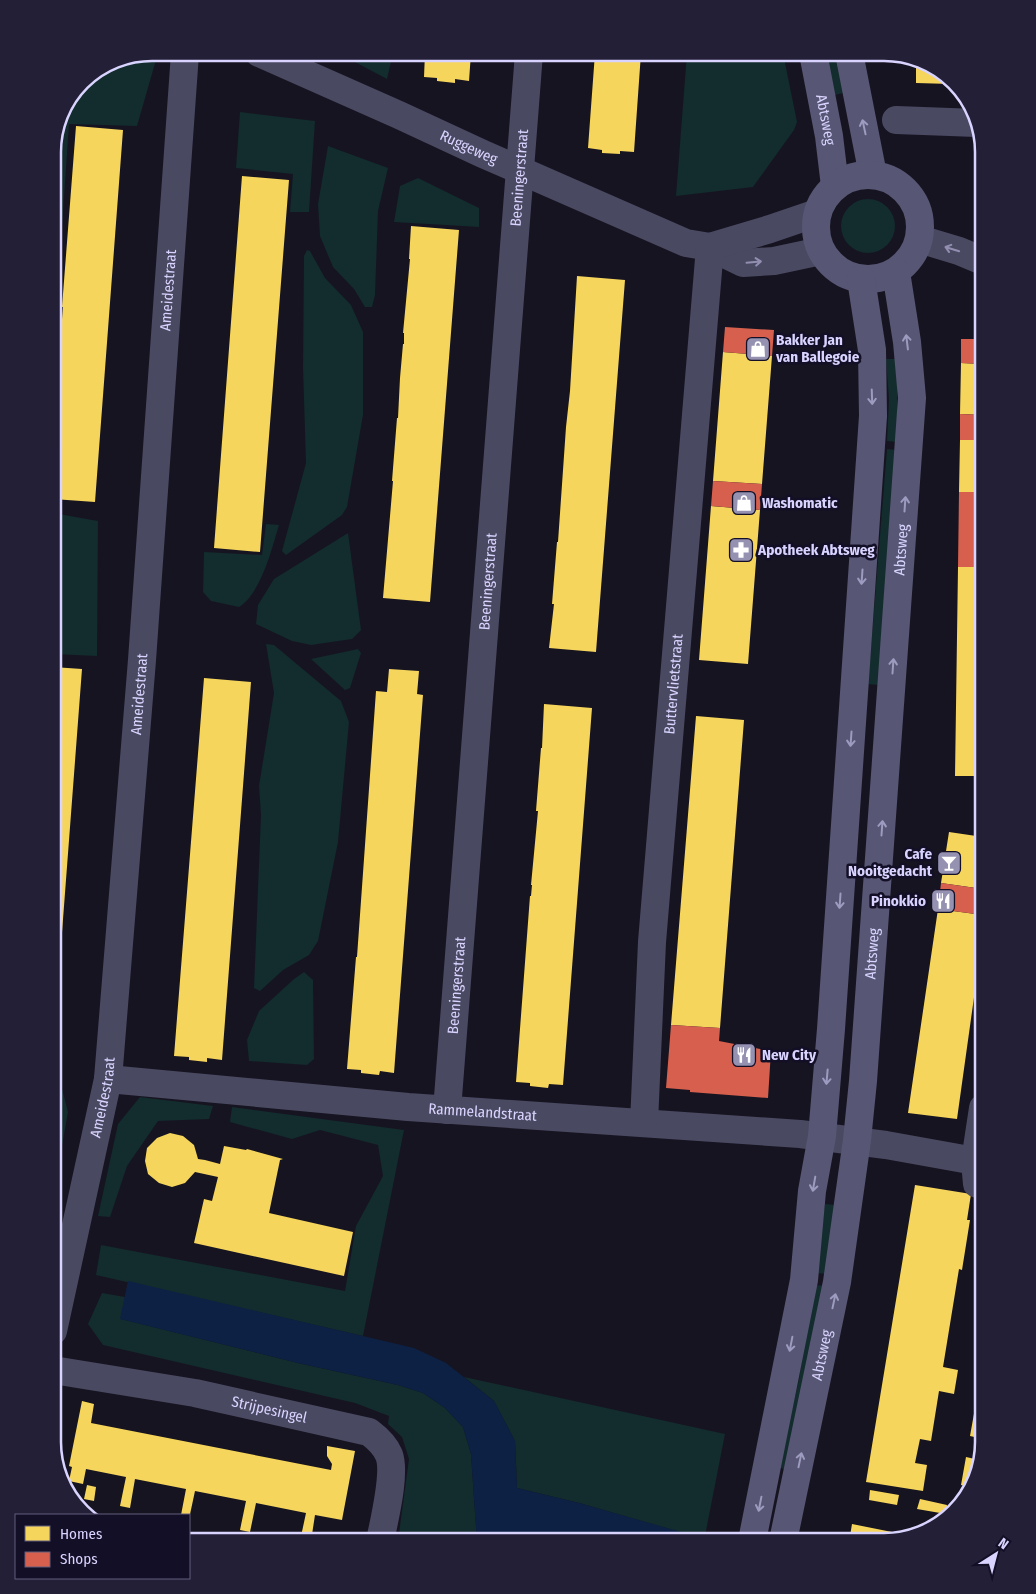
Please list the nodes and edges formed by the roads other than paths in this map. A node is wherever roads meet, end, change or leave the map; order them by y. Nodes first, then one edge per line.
1 (184, 61) edge
2 (280, 61) edge
3 (528, 61) edge
4 (815, 61) edge
5 (851, 61) edge
6 (896, 120) dead end
7 (970, 123) edge
8 (521, 170) junction
9 (873, 175) junction
10 (836, 186) junction
11 (817, 213) junction
12 (919, 239) junction
13 (710, 246) junction
14 (821, 251) junction
15 (975, 257) edge
16 (896, 272) junction
17 (861, 279) junction
18 (108, 1079) junction
19 (447, 1110) junction
20 (644, 1123) junction
21 (822, 1136) junction
22 (857, 1140) junction
23 (975, 1172) edge
24 (61, 1290) edge
25 (61, 1371) edge
26 (381, 1533) edge
27 (754, 1533) edge
28 (785, 1533) edge

1 - 18 street, Ameidestraat
2 - 8 street, Ruggeweg
3 - 8 street, Beeningerstraat
4 - 10 street, Abtsweg
9 -> 5 street
6 - 7 street
8 - 13 street, Ruggeweg
8 - 19 street, Beeningerstraat
9 - 10 street
9 - 12 street
10 - 11 street
11 - 13 street, Ruggeweg
11 - 14 street
15 -> 12 street
12 - 16 street
13 -> 14 street, Ruggeweg
13 - 20 street, Buttervlietstraat
14 - 17 street
16 - 17 street
22 -> 16 street, Abtsweg
17 -> 21 street
18 - 19 street, Rammelandstraat
18 - 24 street, Ameidestraat
19 - 20 street, Rammelandstraat
20 - 21 street, Rammelandstraat
21 - 22 street, Rammelandstraat
21 -> 27 street
22 - 23 street, Rammelandstraat
28 -> 22 street, Abtsweg
25 - 26 street, Strijpesingel

